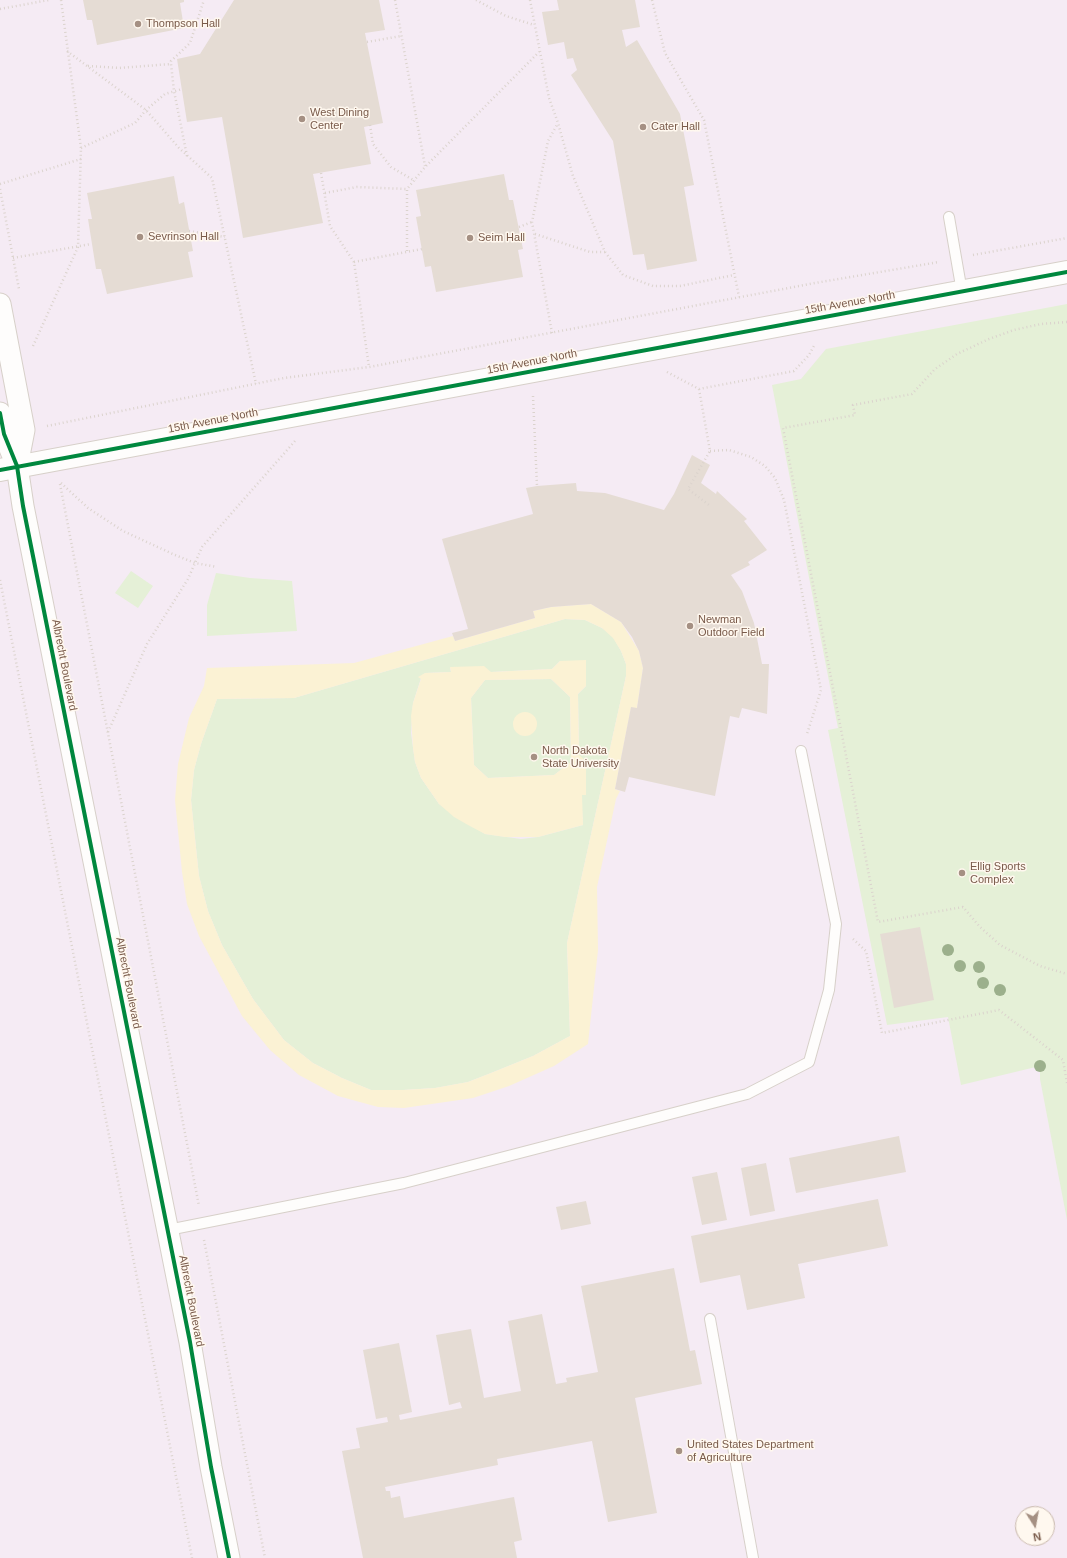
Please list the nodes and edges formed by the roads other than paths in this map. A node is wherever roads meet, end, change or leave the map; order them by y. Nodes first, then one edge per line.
1 (949, 217) dead end
2 (1067, 272) edge
3 (962, 292) junction
4 (0, 304) edge
5 (0, 414) edge
6 (9, 468) edge
7 (801, 751) road end
8 (168, 1230) junction
9 (710, 1319) dead end
10 (229, 1558) edge
11 (753, 1558) edge

1 - 3 lane
2 - 3 street, 15th Avenue North
3 - 6 street, 15th Avenue North
4 - 6 street, Albrecht Boulevard
5 - 6 street, Albrecht Boulevard
6 - 8 street, Albrecht Boulevard
7 - 8 lane
8 - 10 street, Albrecht Boulevard
9 - 11 lane

